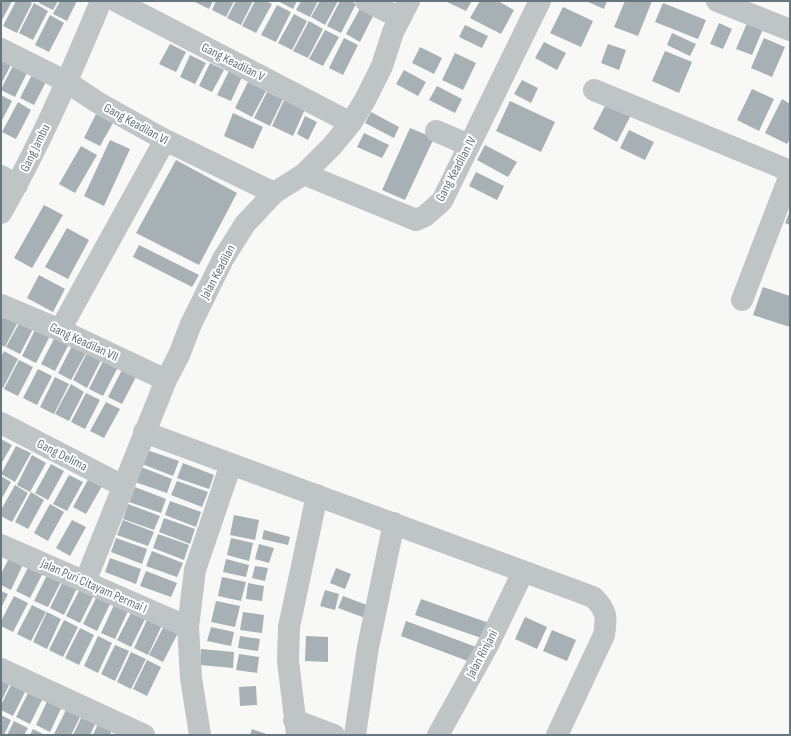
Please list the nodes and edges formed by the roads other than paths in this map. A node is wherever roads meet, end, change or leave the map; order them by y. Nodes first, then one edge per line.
1 (101, 1) edge
2 (116, 1) edge
3 (366, 1) edge
4 (540, 1) edge
5 (717, 1) edge
6 (404, 10) edge
7 (790, 30) edge
8 (1, 49) edge
9 (67, 82) junction
10 (594, 90) dead end
11 (351, 122) junction
12 (436, 131) dead end
13 (165, 140) junction
14 (470, 145) junction
15 (790, 171) edge
16 (304, 174) junction
17 (790, 175) edge
18 (9, 180) edge
19 (274, 193) junction
20 (1, 213) edge
21 (742, 300) dead end
22 (1, 305) edge
23 (60, 330) junction
24 (166, 380) junction
25 (1, 423) edge
26 (144, 432) junction
27 (231, 464) junction
28 (123, 486) junction
29 (317, 495) junction
30 (394, 523) junction
31 (1, 545) edge
32 (523, 572) junction
33 (85, 582) junction
34 (188, 627) junction
35 (1, 669) edge
36 (296, 728) edge
37 (144, 735) edge
38 (200, 735) edge
39 (334, 735) edge
40 (355, 735) edge
41 (438, 735) edge
42 (557, 735) edge

1 - 9 street, Gang Jambu
2 - 11 street, Gang Keadilan V
3 - 6 street
4 - 14 street, Gang Keadilan IV
5 - 7 street
6 - 11 street, Jalan Keadilan
8 - 9 street, Gang Keadilan VI
9 - 13 street, Gang Keadilan VI
9 - 18 street, Gang Jambu
10 - 15 street
11 - 16 street, Jalan Keadilan
12 - 14 street
13 - 19 street, Gang Keadilan VI
13 - 23 street
14 - 16 street, Gang Keadilan IV
16 - 19 street, Jalan Keadilan
17 - 21 street
18 - 20 street, Gang Jambu
19 - 24 street, Jalan Keadilan
22 - 23 street, Gang Keadilan VII
23 - 24 street, Gang Keadilan VII
24 - 26 street, Jalan Keadilan
25 - 28 street, Gang Delima
26 - 27 street
26 - 28 street, Jalan Keadilan
27 - 29 street
27 - 34 street
28 - 33 street, Jalan Keadilan
29 - 30 street
29 - 36 street
30 - 32 street
30 - 40 street
31 - 33 street, Jalan Puri Citayam Permai I
32 - 41 street, Jalan Rinjani
32 - 42 street
33 - 34 street, Jalan Puri Citayam Permai I
34 - 38 street
35 - 37 street
36 - 39 street

